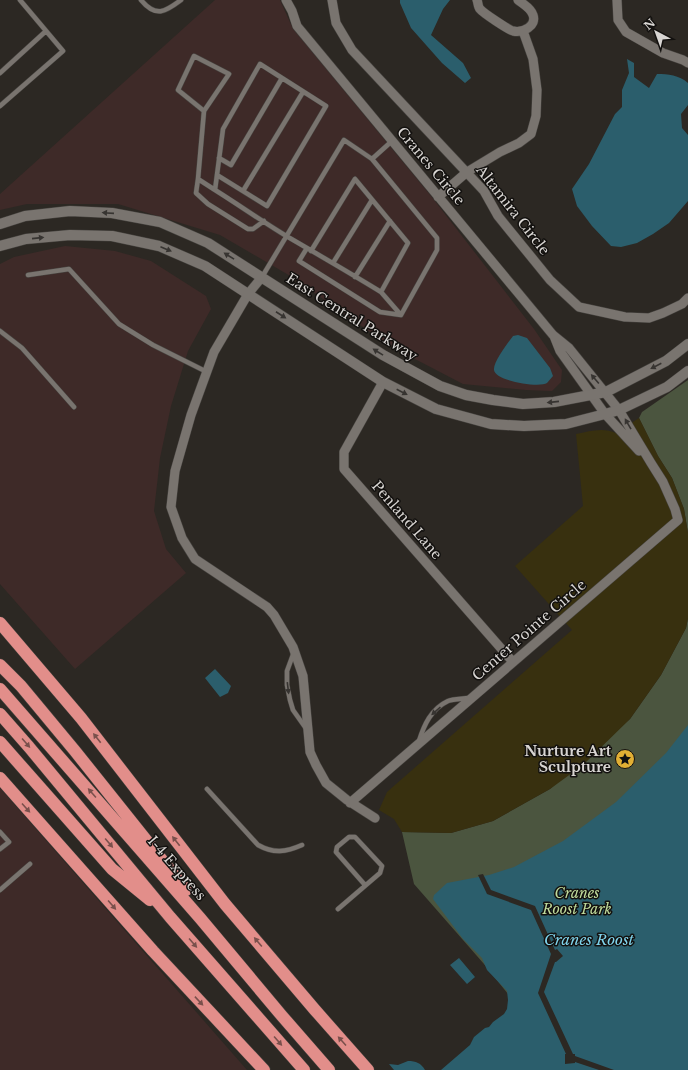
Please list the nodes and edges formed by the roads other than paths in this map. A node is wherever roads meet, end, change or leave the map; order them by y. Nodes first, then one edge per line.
1 (20, 0) edge
2 (141, 0) edge
3 (181, 0) edge
4 (286, 0) edge
5 (296, 0) edge
6 (332, 0) edge
7 (477, 0) edge
8 (518, 0) edge
9 (617, 0) edge
10 (292, 11) junction
11 (523, 30) junction
12 (46, 32) junction
13 (688, 63) edge
14 (0, 73) edge
15 (282, 78) junction
16 (303, 92) junction
17 (0, 106) edge
18 (204, 111) junction
19 (392, 141) junction
20 (219, 158) junction
21 (372, 159) junction
22 (467, 172) junction
23 (217, 175) junction
24 (198, 178) junction
25 (215, 190) junction
26 (243, 191) junction
27 (438, 197) junction
28 (372, 200) junction
29 (264, 221) junction
30 (390, 221) junction
31 (0, 224) edge
32 (286, 236) junction
33 (0, 246) edge
34 (309, 249) junction
35 (333, 263) junction
36 (28, 275) dead end
37 (262, 277) junction
38 (355, 277) junction
39 (381, 292) junction
40 (248, 294) junction
41 (688, 298) edge
42 (401, 315) junction
43 (0, 332) edge
44 (553, 335) junction
45 (688, 344) edge
46 (688, 371) edge
47 (207, 372) junction
48 (383, 382) junction
49 (606, 392) junction
50 (591, 396) junction
51 (74, 407) dead end
52 (619, 410) junction
53 (605, 414) junction
54 (650, 463) junction
55 (0, 623) edge
56 (295, 650) junction
57 (512, 662) junction
58 (0, 665) edge
59 (0, 689) edge
60 (471, 698) junction
61 (0, 714) edge
62 (308, 730) junction
63 (0, 742) edge
64 (418, 744) junction
65 (0, 778) edge
66 (207, 789) dead end
67 (350, 802) junction
68 (374, 818) dead end
69 (0, 832) edge
70 (302, 846) dead end
71 (0, 849) edge
72 (30, 864) dead end
73 (365, 885) junction
74 (0, 890) edge
75 (338, 909) dead end
76 (170, 917) junction
77 (200, 918) junction
78 (264, 1070) edge
79 (304, 1070) edge
80 (329, 1070) edge
81 (368, 1070) edge

1 - 12 lane
2 - 3 lane
4 - 10 street, Cranes Circle
5 - 10 street
6 - 22 street, Altamira Circle
7 - 11 street
8 - 11 street
9 - 13 street
10 - 19 street, Cranes Circle
11 - 22 street
12 - 14 lane
12 - 17 lane
15 - 16 lane
15 - 20 lane
15 - 20 lane
16 - 26 lane
16 - 26 lane
18 - 18 lane
18 - 24 lane
19 - 21 lane
19 - 27 street, Cranes Circle
20 - 23 lane
21 - 32 lane
21 - 42 lane
22 - 27 street
22 - 41 street, Altamira Circle
23 - 25 lane
23 - 26 lane
24 - 25 lane
24 - 29 lane
25 - 29 lane
27 - 44 street, Cranes Circle
28 - 30 lane
28 - 34 lane
28 - 35 lane
29 - 32 lane
30 - 38 lane
30 - 39 lane
37 -> 31 main road, East Central Parkway
32 - 34 lane
32 - 37 lane
33 -> 40 main road
34 - 35 lane
34 - 42 lane
35 - 38 lane
36 - 47 lane
37 - 40 street
50 -> 37 main road, East Central Parkway
38 - 39 lane
39 - 42 lane
40 - 47 street
40 -> 48 main road
43 - 51 lane
49 -> 44 street, Cranes Circle
44 - 50 street, Cranes Circle
45 -> 49 main road, East Central Parkway
46 - 52 main road
47 - 56 street
48 -> 53 main road
48 - 57 street, Penland Lane
49 - 50 main road, East Central Parkway
49 - 52 street, Cranes Circle
50 - 53 street, Cranes Circle
52 - 53 main road
54 -> 52 street, Center Pointe Circle
53 - 54 street, Center Pointe Circle
54 - 57 street, Center Pointe Circle
81 -> 55 highway
56 - 62 street
56 -> 62 lane
57 - 60 street, Center Pointe Circle
58 - 77 highway
77 -> 59 highway, I-4 Express
60 - 64 street, Center Pointe Circle
60 -> 64 lane
61 -> 76 highway
62 - 67 street
63 - 76 highway
64 - 67 street, Center Pointe Circle
65 -> 78 highway
66 - 70 lane
67 - 68 street
69 - 71 lane
72 - 74 lane
73 - 73 lane
73 - 75 lane
76 -> 79 highway
77 - 80 highway, I-4 Express

